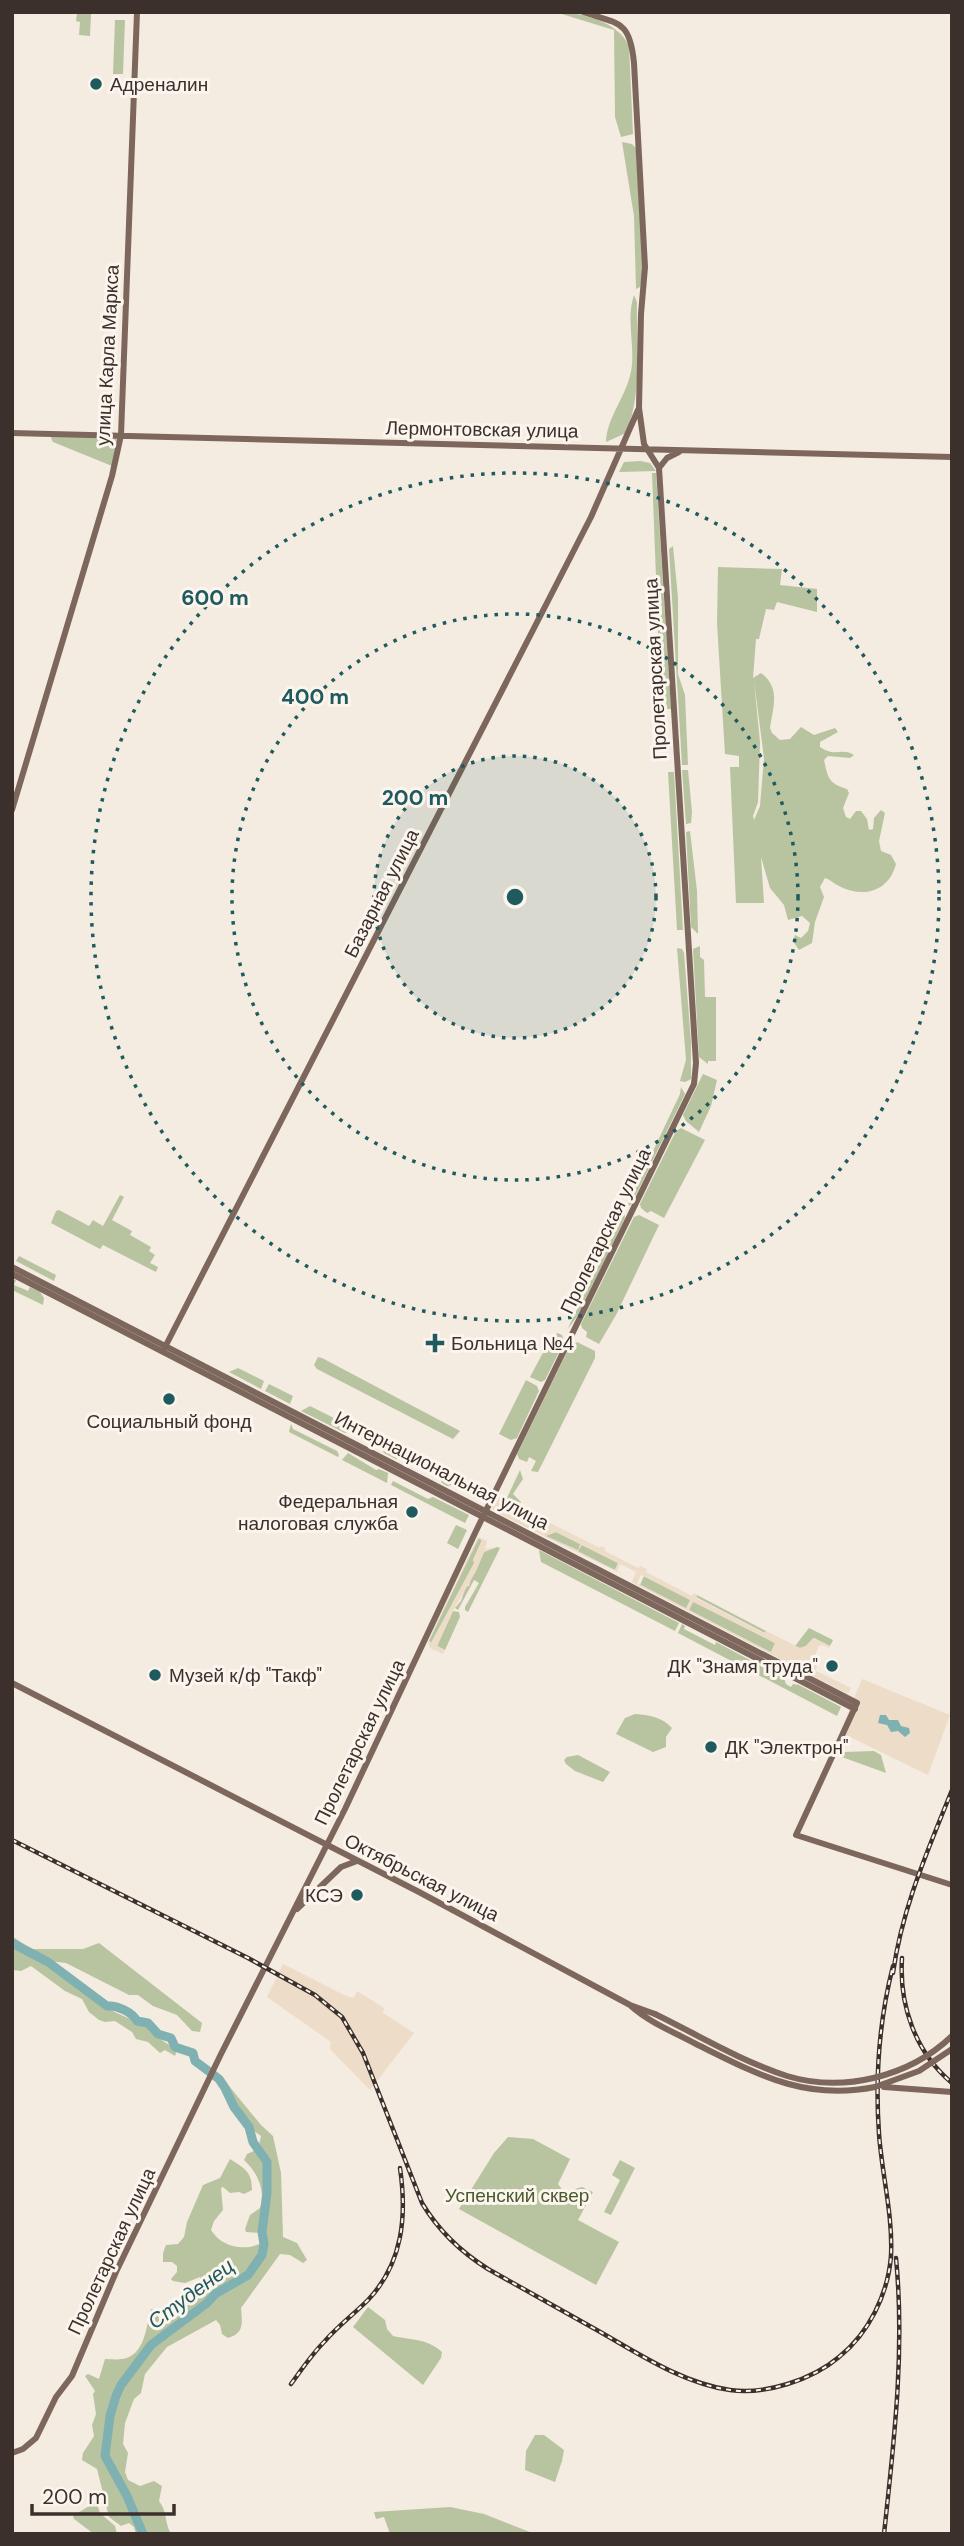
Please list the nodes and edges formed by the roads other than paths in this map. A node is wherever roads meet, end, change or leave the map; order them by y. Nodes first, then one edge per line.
1 (137, 12) edge
2 (583, 12) edge
3 (639, 408) junction
4 (12, 433) edge
5 (121, 435) junction
6 (622, 448) junction
7 (647, 450) junction
8 (683, 451) junction
9 (952, 457) edge
10 (659, 468) junction
11 (12, 810) edge
12 (12, 1267) edge
13 (12, 1274) edge
14 (54, 1292) junction
15 (164, 1348) junction
16 (485, 1513) junction
17 (12, 1683) edge
18 (327, 1845) junction
19 (357, 1861) junction
20 (952, 1885) edge
21 (293, 1913) junction
22 (653, 2017) junction
23 (952, 2036) edge
24 (952, 2049) edge
25 (875, 2087) junction
26 (952, 2092) edge
27 (12, 2453) edge

1 - 5 main road, улица Карла Маркса
2 - 3 main road
3 - 6 main road, Базарная улица
3 - 7 main road
4 - 5 main road, Лермонтовская улица
5 - 6 main road, Лермонтовская улица
5 - 11 main road, улица Карла Маркса
6 - 7 main road, Лермонтовская улица
6 - 15 main road, Базарная улица
7 - 8 main road, Лермонтовская улица
7 - 10 main road
8 - 9 main road, Лермонтовская улица
8 - 10 main road
10 - 16 main road, Пролетарская улица
12 - 14 main road, Интернациональная улица
13 - 14 main road, Интернациональная улица
14 - 15 main road, Интернациональная улица
15 - 16 main road, Интернациональная улица
16 - 18 main road, Пролетарская улица
16 - 20 main road, Интернациональная улица
17 - 18 main road, Октябрьская улица
18 - 19 main road, Октябрьская улица
18 - 21 main road, Пролетарская улица
19 - 21 main road
19 - 22 main road, Октябрьская улица
21 - 27 main road, Пролетарская улица
22 - 23 main road, bridge
22 - 25 main road
24 - 25 main road, bridge
25 - 26 main road, bridge

